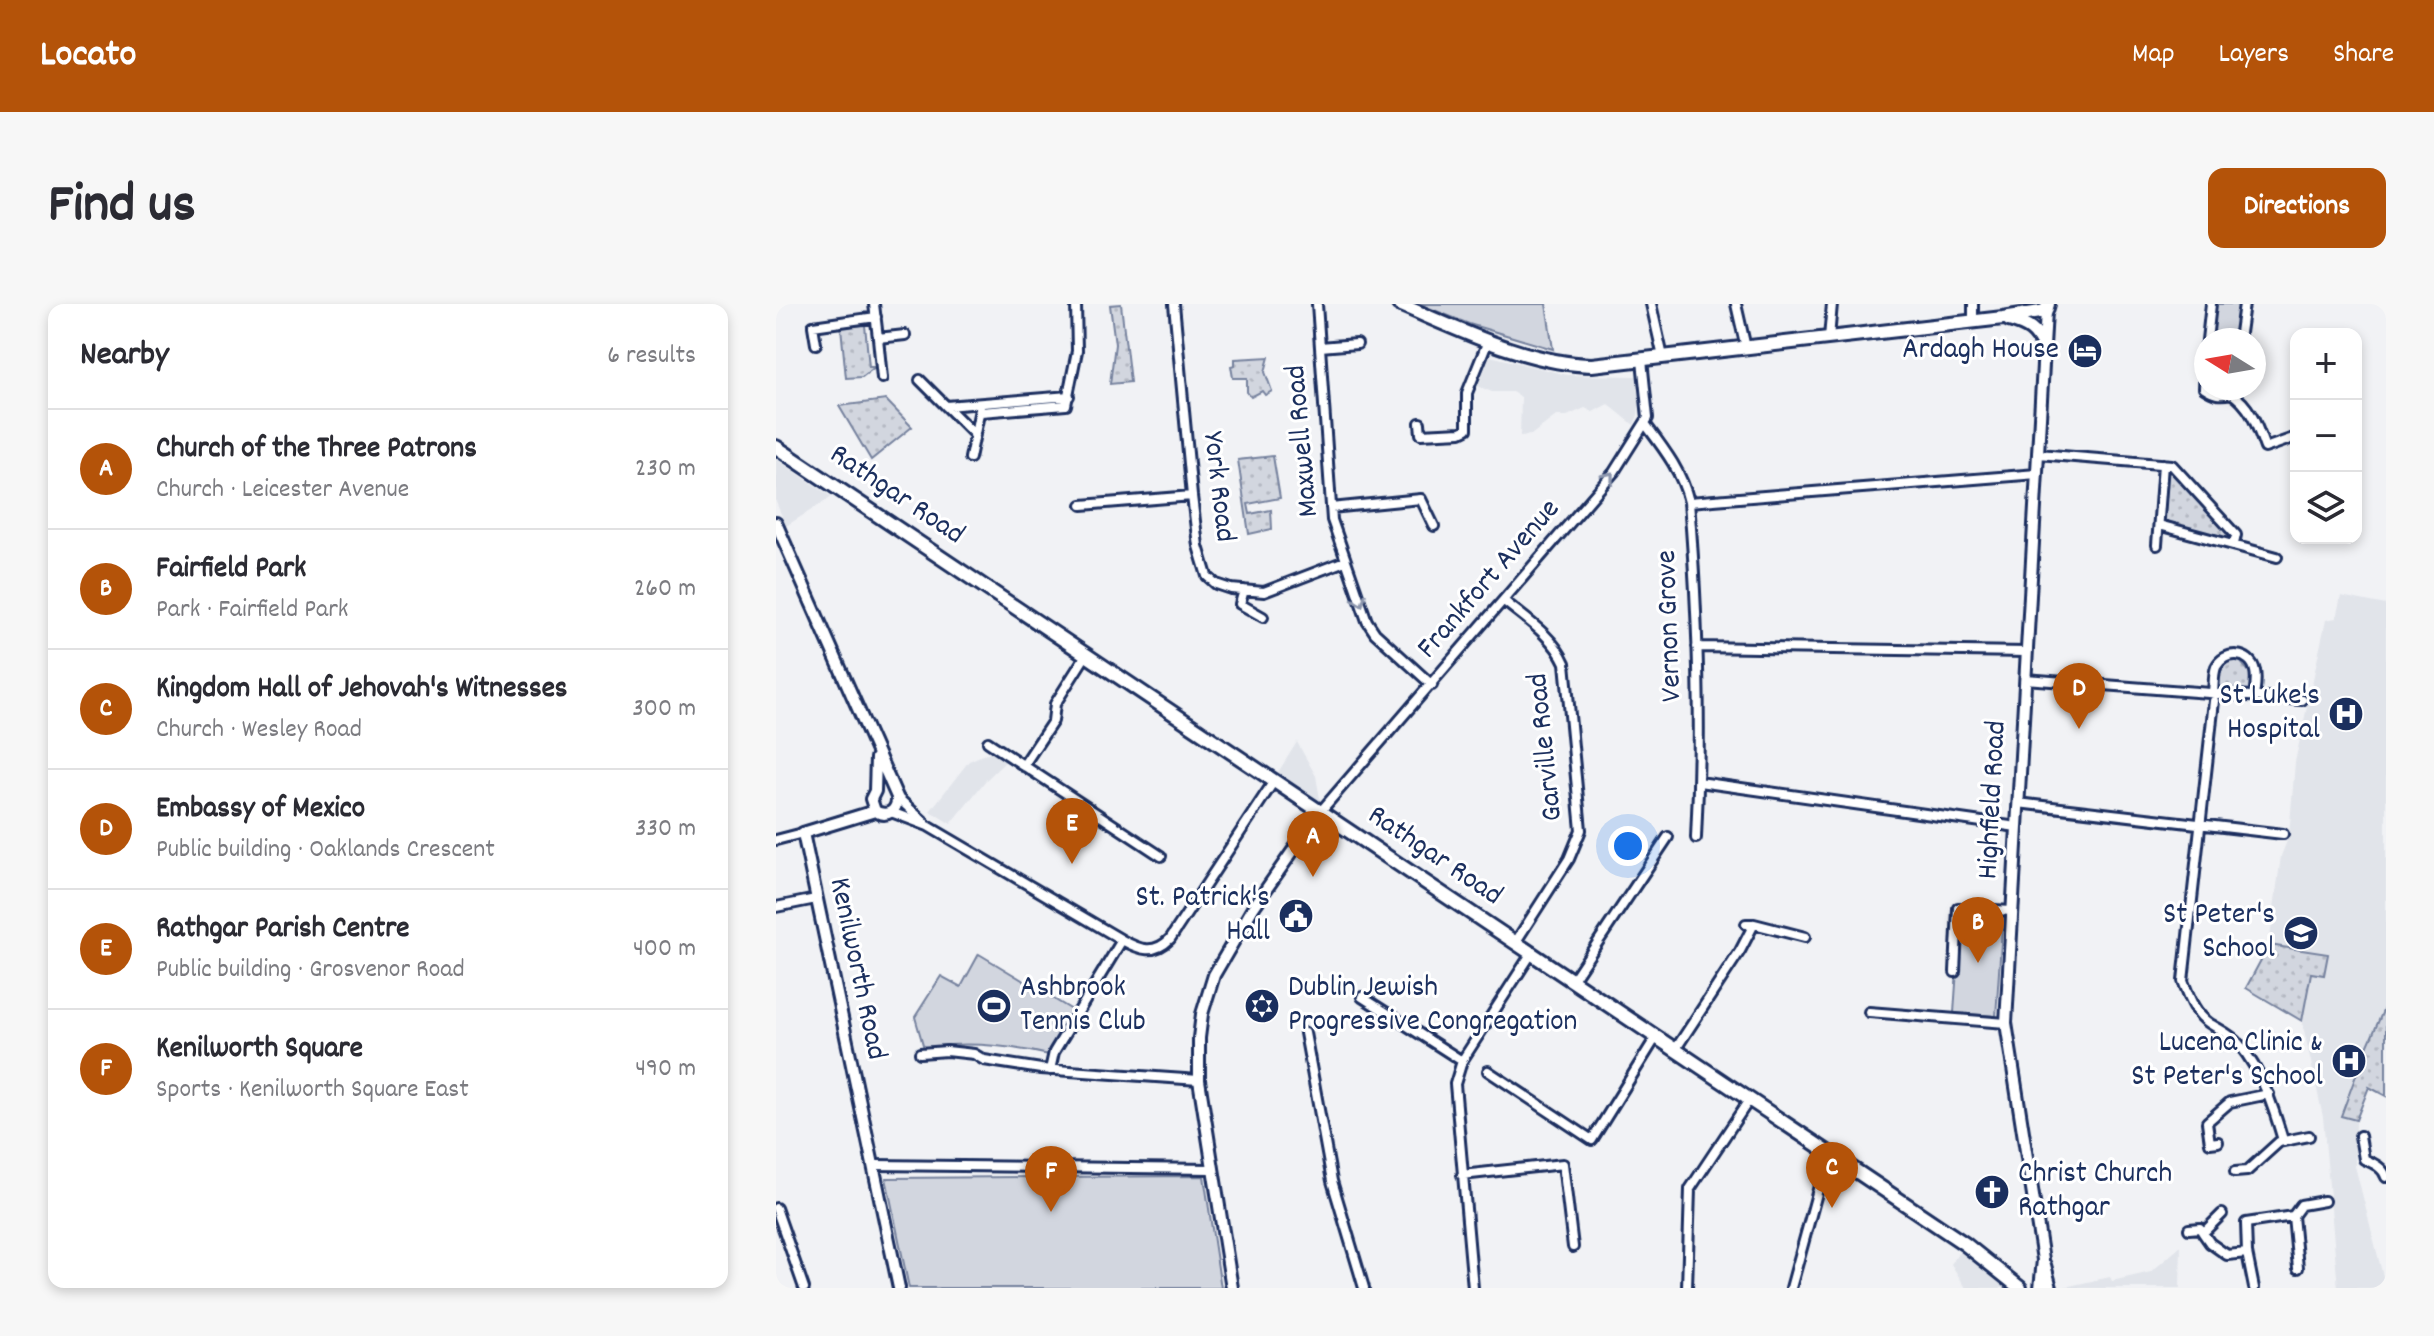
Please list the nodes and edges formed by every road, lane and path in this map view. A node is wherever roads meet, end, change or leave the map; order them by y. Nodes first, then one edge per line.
1 (874, 304) edge
2 (1076, 304) edge
3 (1174, 304) edge
4 (1317, 304) edge
5 (1399, 304) edge
6 (1651, 304) edge
7 (1736, 304) edge
8 (1832, 304) edge
9 (1973, 304) edge
10 (2211, 304) edge
11 (2244, 304) edge
12 (2047, 308) edge
13 (876, 317) junction
14 (2003, 318) junction
15 (1973, 322) junction
16 (2208, 328) edge
17 (2241, 328) edge
18 (905, 335) dead end
19 (878, 338) junction
20 (1829, 338) junction
21 (1488, 341) junction
22 (816, 344) dead end
23 (1357, 344) dead end
24 (1320, 347) junction
25 (1746, 348) junction
26 (2044, 349) junction
27 (1663, 357) junction
28 (1642, 360) junction
29 (882, 378) dead end
30 (920, 380) dead end
31 (2241, 400) edge
32 (946, 406) junction
33 (980, 408) junction
34 (1420, 423) dead end
35 (1646, 425) junction
36 (975, 435) junction
37 (2290, 439) edge
38 (776, 447) edge
39 (2038, 454) junction
40 (970, 458) dead end
41 (2163, 464) junction
42 (2037, 474) junction
43 (1192, 496) junction
44 (1689, 502) junction
45 (1082, 505) dead end
46 (1331, 508) junction
47 (776, 523) edge
48 (2159, 525) junction
49 (1434, 526) dead end
50 (2234, 544) junction
51 (2157, 545) dead end
52 (2277, 557) dead end
53 (1345, 561) junction
54 (1244, 590) junction
55 (1504, 601) junction
56 (1263, 617) dead end
57 (1697, 647) junction
58 (2027, 652) junction
59 (1086, 655) junction
60 (2025, 679) junction
61 (1432, 685) junction
62 (2214, 697) junction
63 (2254, 697) junction
64 (2302, 700) dead end
65 (988, 742) dead end
66 (876, 752) junction
67 (1023, 766) junction
68 (1274, 781) junction
69 (1699, 782) junction
70 (875, 791) junction
71 (894, 794) junction
72 (2018, 803) junction
73 (875, 811) junction
74 (891, 812) junction
75 (1320, 812) junction
76 (2201, 825) junction
77 (928, 826) junction
78 (2017, 827) junction
79 (803, 833) junction
80 (2283, 834) dead end
81 (1668, 837) dead end
82 (1696, 838) dead end
83 (776, 840) edge
84 (1161, 856) dead end
85 (816, 899) junction
86 (776, 907) edge
87 (2012, 911) junction
88 (1805, 937) dead end
89 (1122, 940) junction
90 (1515, 943) junction
91 (1531, 954) junction
92 (1955, 972) dead end
93 (1572, 981) junction
94 (1362, 997) dead end
95 (1869, 1012) dead end
96 (2006, 1023) junction
97 (1305, 1033) dead end
98 (1656, 1037) junction
99 (1675, 1050) junction
100 (920, 1053) dead end
101 (1462, 1061) junction
102 (1050, 1070) junction
103 (1488, 1071) dead end
104 (1199, 1080) junction
105 (2269, 1094) junction
106 (1749, 1100) junction
107 (2309, 1136) dead end
108 (2360, 1136) dead end
109 (2283, 1140) junction
110 (2209, 1143) dead end
111 (1828, 1153) junction
112 (874, 1165) junction
113 (1212, 1169) junction
114 (2235, 1172) dead end
115 (1462, 1175) junction
116 (2386, 1177) edge
117 (2324, 1201) dead end
118 (776, 1208) edge
119 (2222, 1214) dead end
120 (2293, 1216) junction
121 (2189, 1229) dead end
122 (2203, 1233) junction
123 (1573, 1247) dead end
124 (2247, 1253) junction
125 (2043, 1260) junction
126 (2298, 1268) dead end
127 (2253, 1284) edge
128 (804, 1288) edge
129 (899, 1288) edge
130 (1232, 1288) edge
131 (1364, 1288) edge
132 (1473, 1288) edge
133 (1687, 1288) edge
134 (1791, 1288) edge
135 (2020, 1288) edge
136 (2040, 1288) edge
137 (2051, 1288) edge

1 - 13 street
2 - 33 street
3 - 43 street, York Road
4 - 24 street, Maxwell Road
5 - 21 main road
6 - 27 street
7 - 25 street
8 - 20 street
9 - 15 street
10 - 16 street
11 - 17 street
12 - 14 main road
12 - 26 street, Highfield Road
13 - 19 street
13 - 22 street
14 - 15 main road
14 - 26 main road
15 - 20 main road
18 - 19 street
19 - 29 street
20 - 25 main road
21 - 28 main road
21 - 34 street
23 - 24 street
24 - 46 street, Maxwell Road
25 - 27 main road
26 - 39 street, Highfield Road
27 - 28 main road
28 - 35 street
30 - 32 street
31 - 37 street
32 - 33 street
32 - 36 street
33 - 36 street
35 - 44 street, Vernon Grove
55 -> 35 street, Frankfort Avenue
36 - 40 street
38 - 59 main road, Rathgar Road
39 - 41 street
39 - 42 street, Highfield Road
41 - 48 street
41 - 50 street
42 - 44 street
42 - 58 street, Highfield Road
43 - 45 street
43 - 54 street, York Road
44 - 57 street, Vernon Grove
46 - 49 street
46 - 53 street, Maxwell Road
47 - 66 street
48 - 50 street
48 - 51 street
50 - 52 street
53 - 54 street, York Road
53 -> 61 street, Maxwell Road
54 - 56 street
55 - 61 street, Frankfort Avenue
55 - 90 street, Garville Road
57 - 58 street
57 - 69 street, Vernon Grove
58 - 60 street, Highfield Road
59 - 67 street
59 - 68 main road, Rathgar Road
60 - 62 street
60 - 72 street, Highfield Road
61 - 75 street, Frankfort Avenue
62 - 63 street
62 - 63 street
62 - 76 street
63 - 64 street
65 - 67 street
66 - 70 street
66 - 71 street
67 - 84 street
68 - 75 main road, Rathgar Road
68 - 89 street
69 - 78 street
69 - 82 street, Vernon Grove
70 - 71 street
70 - 73 street
71 - 74 street
71 - 77 street
72 - 76 street
72 - 78 street, Highfield Road
73 - 74 street
73 - 79 street
74 - 77 street
75 - 90 main road, Rathgar Road
75 - 104 street
76 - 80 street
76 - 105 street
77 - 89 street
78 - 87 street, Highfield Road
79 - 83 street
79 - 85 street, Kenilworth Road
81 - 93 street
85 - 86 street
85 - 112 street, Kenilworth Road
87 - 92 street
87 - 96 street, Highfield Road
88 - 99 street
89 - 102 street
90 - 91 main road, Rathgar Road
91 - 93 main road, Rathgar Road
91 - 101 street
93 - 98 main road, Rathgar Road
94 - 101 street
95 - 96 street
96 - 125 street, Highfield Road
97 - 131 street
98 - 99 main road, Rathgar Road
98 - 103 street
99 - 106 main road, Rathgar Road
100 - 102 street
101 - 115 street
102 - 104 street
104 - 113 street
105 - 109 street
105 - 110 street
106 - 111 main road, Rathgar Road
106 - 133 street
107 - 109 street
108 - 116 street
109 - 114 street
111 - 134 street
111 - 135 main road, Rathgar Road
112 - 113 street
112 - 129 street, Kenilworth Road
113 - 130 street
115 - 123 street
115 - 132 street
117 - 120 street
118 - 128 street
119 - 122 street
120 - 124 street
120 - 126 street
121 - 122 street
122 - 124 street
124 - 127 street
125 - 136 street, Highfield Road
125 - 137 street

